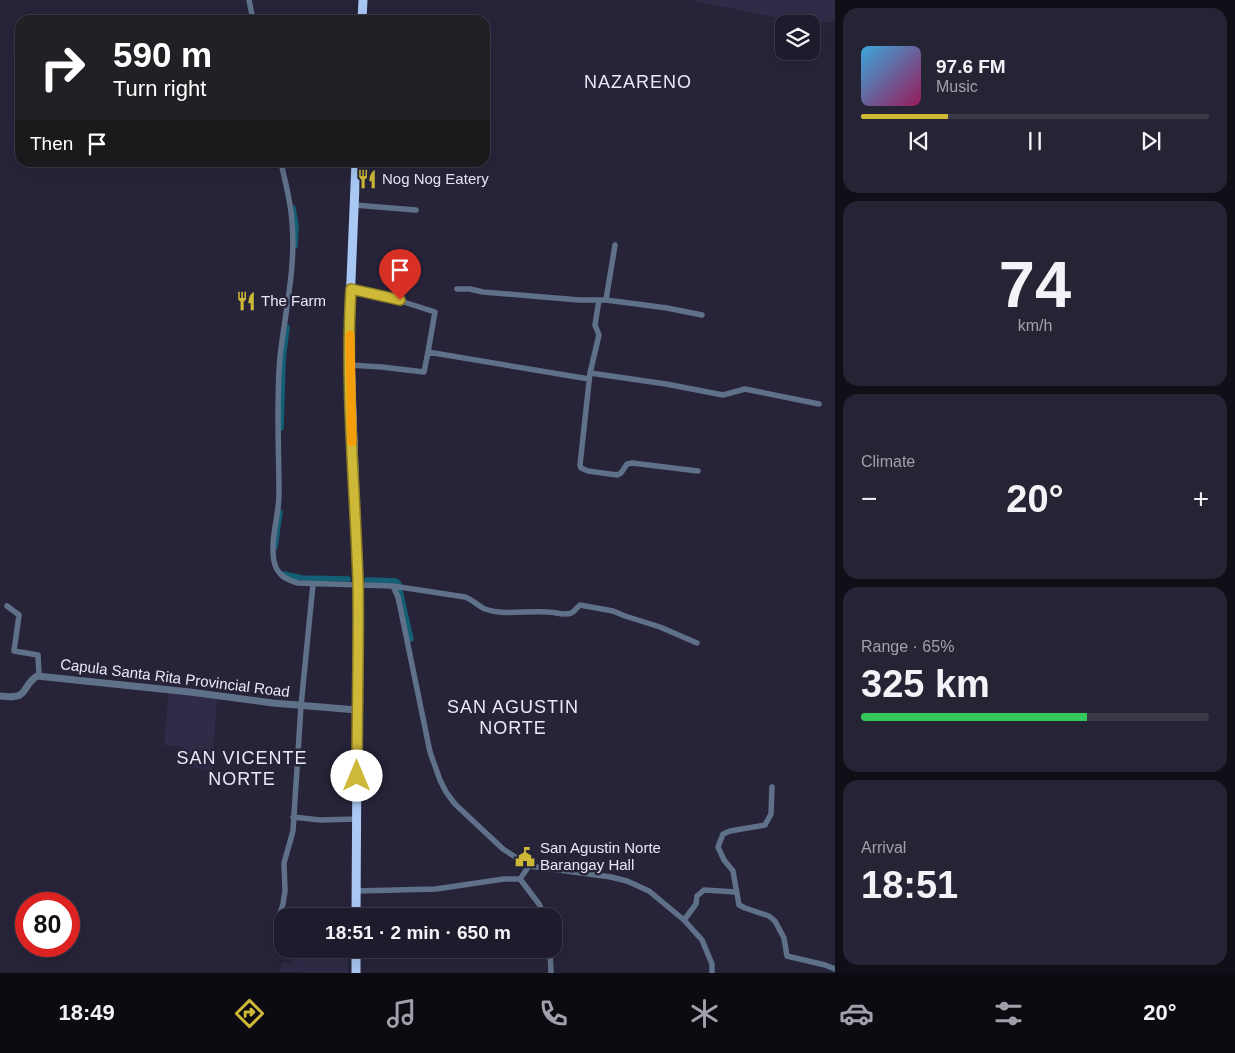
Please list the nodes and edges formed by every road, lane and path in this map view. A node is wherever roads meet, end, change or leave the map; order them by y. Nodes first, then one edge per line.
1 (249, 0) edge
2 (363, 0) edge
3 (252, 15) edge
4 (362, 15) edge
5 (281, 167) edge
6 (356, 167) edge
7 (354, 205) junction
8 (416, 210) dead end
9 (615, 245) dead end
10 (351, 289) junction
11 (457, 289) dead end
12 (599, 300) junction
13 (606, 300) junction
14 (702, 315) dead end
15 (428, 352) junction
16 (350, 365) junction
17 (589, 376) junction
18 (819, 404) dead end
19 (698, 471) dead end
20 (313, 584) junction
21 (358, 584) junction
22 (393, 586) junction
23 (7, 606) dead end
24 (697, 643) dead end
25 (39, 676) junction
26 (0, 696) edge
27 (301, 706) junction
28 (357, 710) junction
29 (772, 787) dead end
30 (294, 817) junction
31 (357, 819) junction
32 (530, 866) junction
33 (520, 879) junction
34 (356, 891) junction
35 (736, 892) junction
36 (282, 908) edge
37 (356, 908) edge
38 (541, 908) edge
39 (684, 920) junction
40 (356, 958) edge
41 (550, 958) edge
42 (835, 969) edge
43 (356, 973) edge
44 (551, 973) edge
45 (712, 973) edge

1 - 3 street
2 - 4 highway
5 - 20 street
6 - 7 highway
7 - 8 street
7 - 10 highway
9 - 13 street
10 - 15 street
10 - 16 highway
11 - 12 street
12 - 13 street
12 - 17 street
13 - 14 street
15 - 16 street
15 - 17 street
16 - 21 highway
17 - 18 street
17 - 19 street
20 - 21 street
20 - 27 street
21 - 22 street
21 - 28 highway
22 - 24 street
22 - 32 street
23 - 25 street
25 - 26 street, Capula Santa Rita Provincial Road
25 - 27 street, Capula Santa Rita Provincial Road
27 - 28 street, Capula Santa Rita Provincial Road
27 - 30 street
28 - 31 highway
29 - 35 street
30 - 31 street
30 - 36 street
31 - 34 highway
32 - 33 street
32 - 39 street
33 - 34 street
33 - 38 street
34 - 37 highway
35 - 39 street
35 - 42 street
39 - 45 street
40 - 43 highway
41 - 44 street

